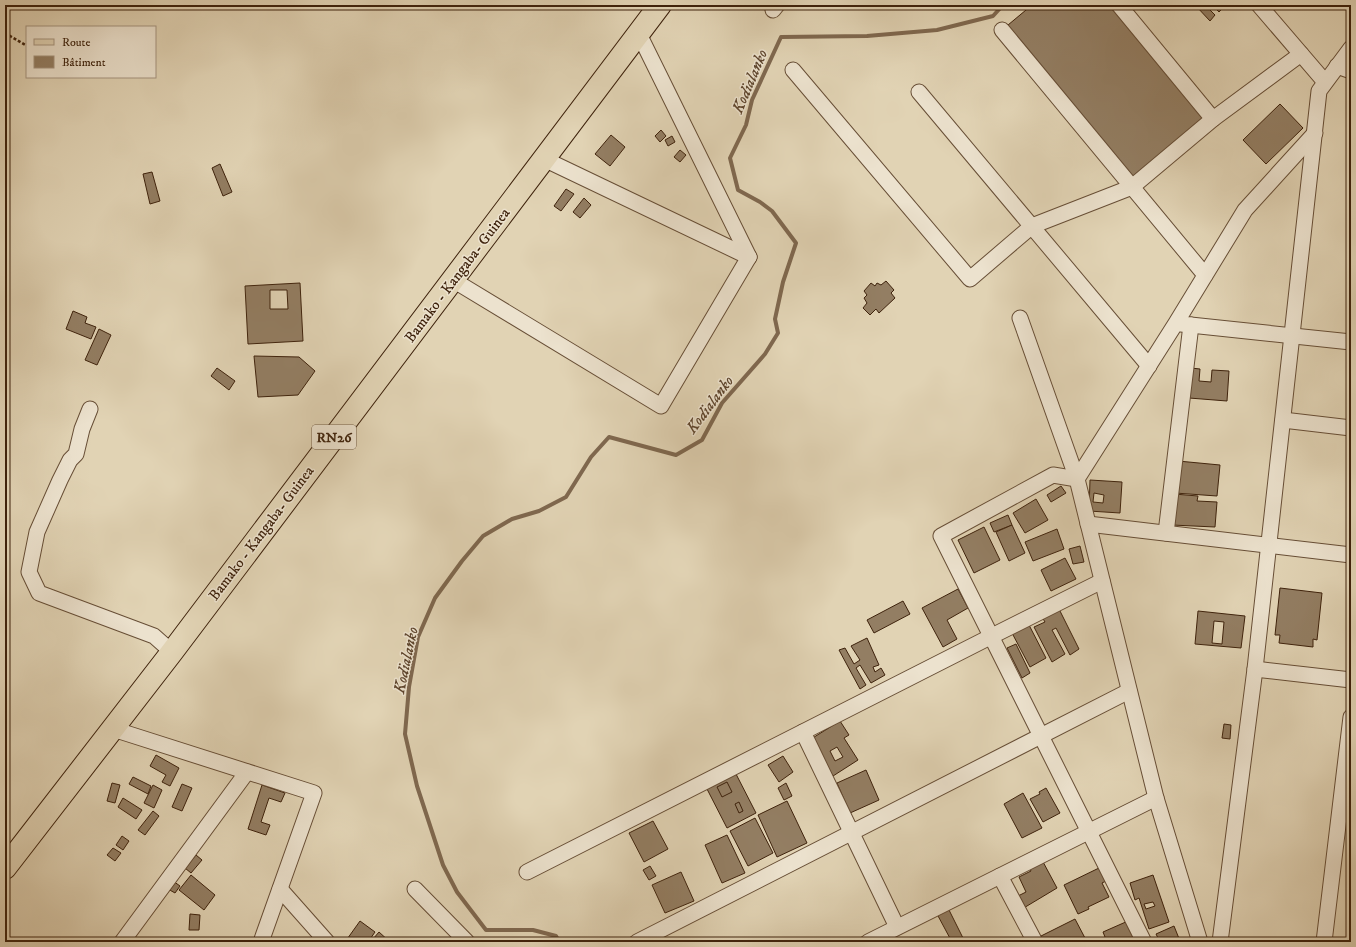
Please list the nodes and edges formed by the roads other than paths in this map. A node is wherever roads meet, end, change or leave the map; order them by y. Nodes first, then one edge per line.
1 (660, 5) edge
2 (1119, 5) edge
3 (1259, 5) edge
4 (1002, 30) dead end
5 (639, 34) junction
6 (1351, 48) edge
7 (1300, 54) junction
8 (1344, 69) edge
9 (793, 70) dead end
10 (1325, 82) junction
11 (919, 92) dead end
12 (1213, 119) junction
13 (1315, 133) junction
14 (544, 159) junction
15 (1132, 187) junction
16 (1032, 226) junction
17 (749, 257) junction
18 (1205, 276) junction
19 (453, 280) junction
20 (1020, 318) dead end
21 (1176, 323) junction
22 (1191, 325) junction
23 (1292, 336) junction
24 (1351, 342) edge
25 (1149, 366) junction
26 (90, 409) dead end
27 (1283, 420) junction
28 (1351, 428) edge
29 (1077, 479) junction
30 (1088, 524) junction
31 (1166, 533) junction
32 (1269, 545) junction
33 (1351, 555) edge
34 (1102, 582) junction
35 (992, 636) junction
36 (172, 652) junction
37 (1255, 669) junction
38 (1351, 680) edge
39 (1129, 691) junction
40 (1351, 716) edge
41 (113, 729) junction
42 (803, 732) junction
43 (1041, 736) junction
44 (247, 772) junction
45 (1156, 798) junction
46 (1089, 831) junction
47 (852, 833) junction
48 (5, 868) edge
49 (527, 872) dead end
50 (1000, 876) junction
51 (280, 889) junction
52 (415, 889) dead end
53 (897, 928) junction
54 (324, 941) edge
55 (122, 942) edge
56 (261, 942) edge
57 (466, 942) edge
58 (638, 942) edge
59 (868, 942) edge
60 (1035, 942) edge
61 (1144, 942) edge
62 (1200, 942) edge
63 (1220, 942) edge
64 (1324, 942) edge

1 - 5 main road, Bamako - Kangaba- Guinea / RN26
2 - 12 street
3 - 7 street
4 - 15 street
5 - 14 main road, Bamako - Kangaba- Guinea / RN26
5 - 17 street
6 - 8 street
7 - 10 street
7 - 12 street
8 - 10 street
9 - 16 street
10 - 13 street
11 - 16 street
12 - 15 street
13 - 18 street
13 - 23 street
14 - 17 street
14 - 19 main road, Bamako - Kangaba- Guinea / RN26
15 - 16 street
15 - 18 street
16 - 25 street
17 - 19 street
18 - 21 street
19 - 36 main road, Bamako - Kangaba- Guinea / RN26
20 - 29 street
21 - 22 street
21 - 25 street
22 - 23 street
22 - 31 street
23 - 24 street
23 - 27 street
25 - 29 street
26 - 36 street
27 - 28 street
27 - 32 street
29 - 30 street
29 - 35 street
30 - 31 street
30 - 34 street
31 - 32 street
32 - 33 street
32 - 37 street
34 - 35 street
34 - 39 street
35 - 42 street
35 - 43 street
36 - 41 main road, Bamako - Kangaba- Guinea / RN26
37 - 38 street
37 - 63 street
39 - 43 street
39 - 45 street
40 - 64 street
41 - 44 street
41 - 48 main road, Bamako - Kangaba- Guinea / RN26
42 - 47 street
42 - 49 street
43 - 46 street
43 - 47 street
44 - 51 street
44 - 55 street
45 - 46 street
45 - 62 street
46 - 50 street
46 - 61 street
47 - 53 street
47 - 58 street
50 - 53 street
50 - 60 street
51 - 54 street
51 - 56 street
52 - 57 street
53 - 59 street

